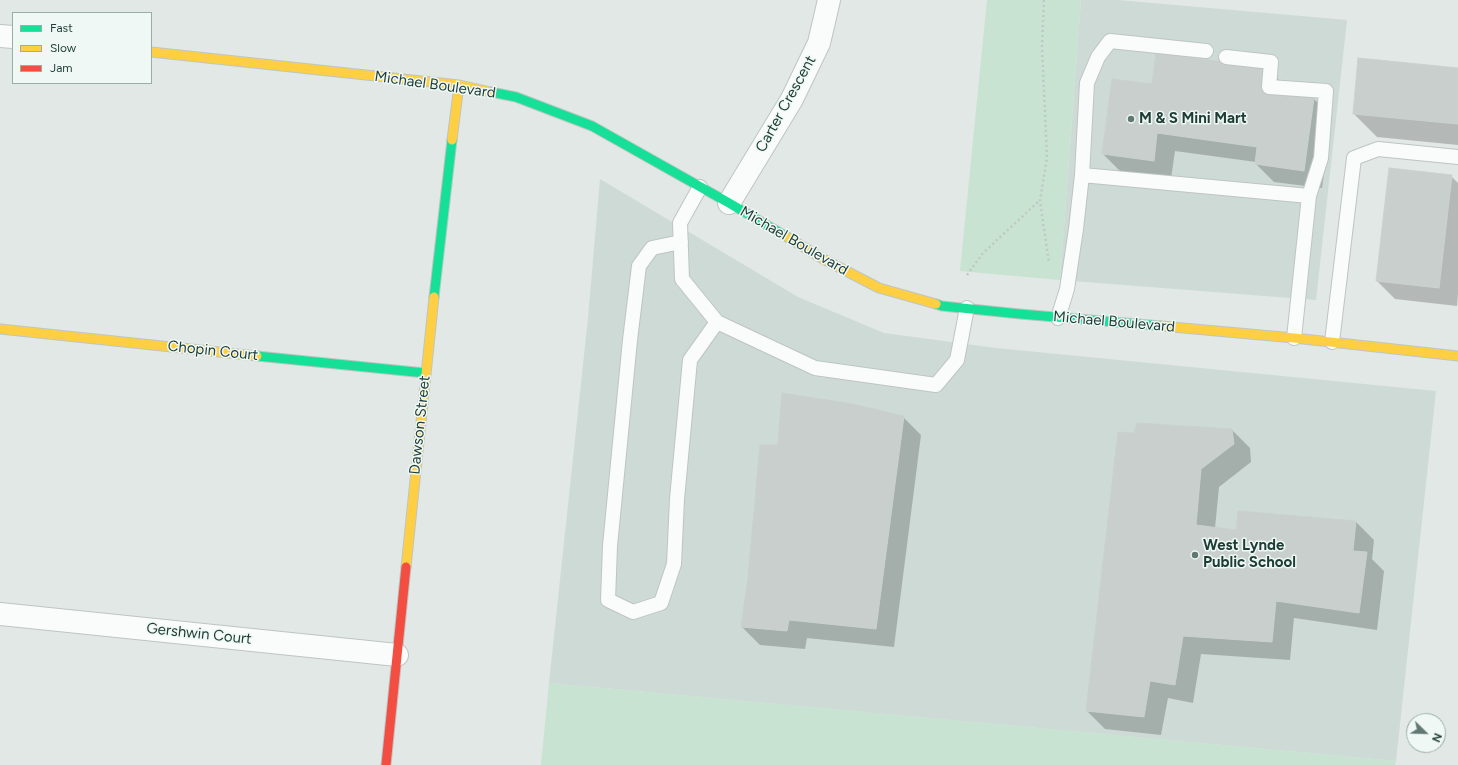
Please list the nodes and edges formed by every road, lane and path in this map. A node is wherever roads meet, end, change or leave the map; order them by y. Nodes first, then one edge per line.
1 (829, 0) edge
2 (1044, 0) edge
3 (0, 36) edge
4 (12, 37) edge
5 (1206, 51) dead end
6 (152, 52) edge
7 (1226, 57) dead end
8 (459, 85) junction
9 (1458, 157) edge
10 (1082, 175) junction
11 (700, 187) junction
12 (1309, 196) junction
13 (1040, 201) junction
14 (729, 203) junction
15 (681, 242) junction
16 (1050, 267) dead end
17 (967, 275) dead end
18 (967, 308) junction
19 (1058, 318) junction
20 (718, 322) junction
21 (0, 329) edge
22 (1294, 338) junction
23 (1332, 342) junction
24 (1458, 356) edge
25 (425, 373) junction
26 (0, 614) edge
27 (397, 655) junction
28 (386, 765) edge

1 - 14 street, Carter Crescent
2 - 13 path
3 - 4 street
5 - 10 lane
6 - 8 street, Michael Boulevard
7 - 12 lane
8 - 11 street, Michael Boulevard
8 - 25 street, Dawson Street
9 - 23 lane
10 - 12 lane
10 - 19 lane
11 - 14 street, Michael Boulevard
11 - 15 lane
12 - 22 lane
13 - 16 path
13 - 17 path
14 - 18 street, Michael Boulevard
15 - 20 lane
15 - 20 lane
18 - 19 street, Michael Boulevard
18 - 20 lane
19 - 22 street, Michael Boulevard
21 - 25 street, Chopin Court
22 - 23 street, Michael Boulevard
23 - 24 street, Michael Boulevard
25 - 27 street, Dawson Street
26 - 27 street, Gershwin Court
27 - 28 street, Dawson Street

